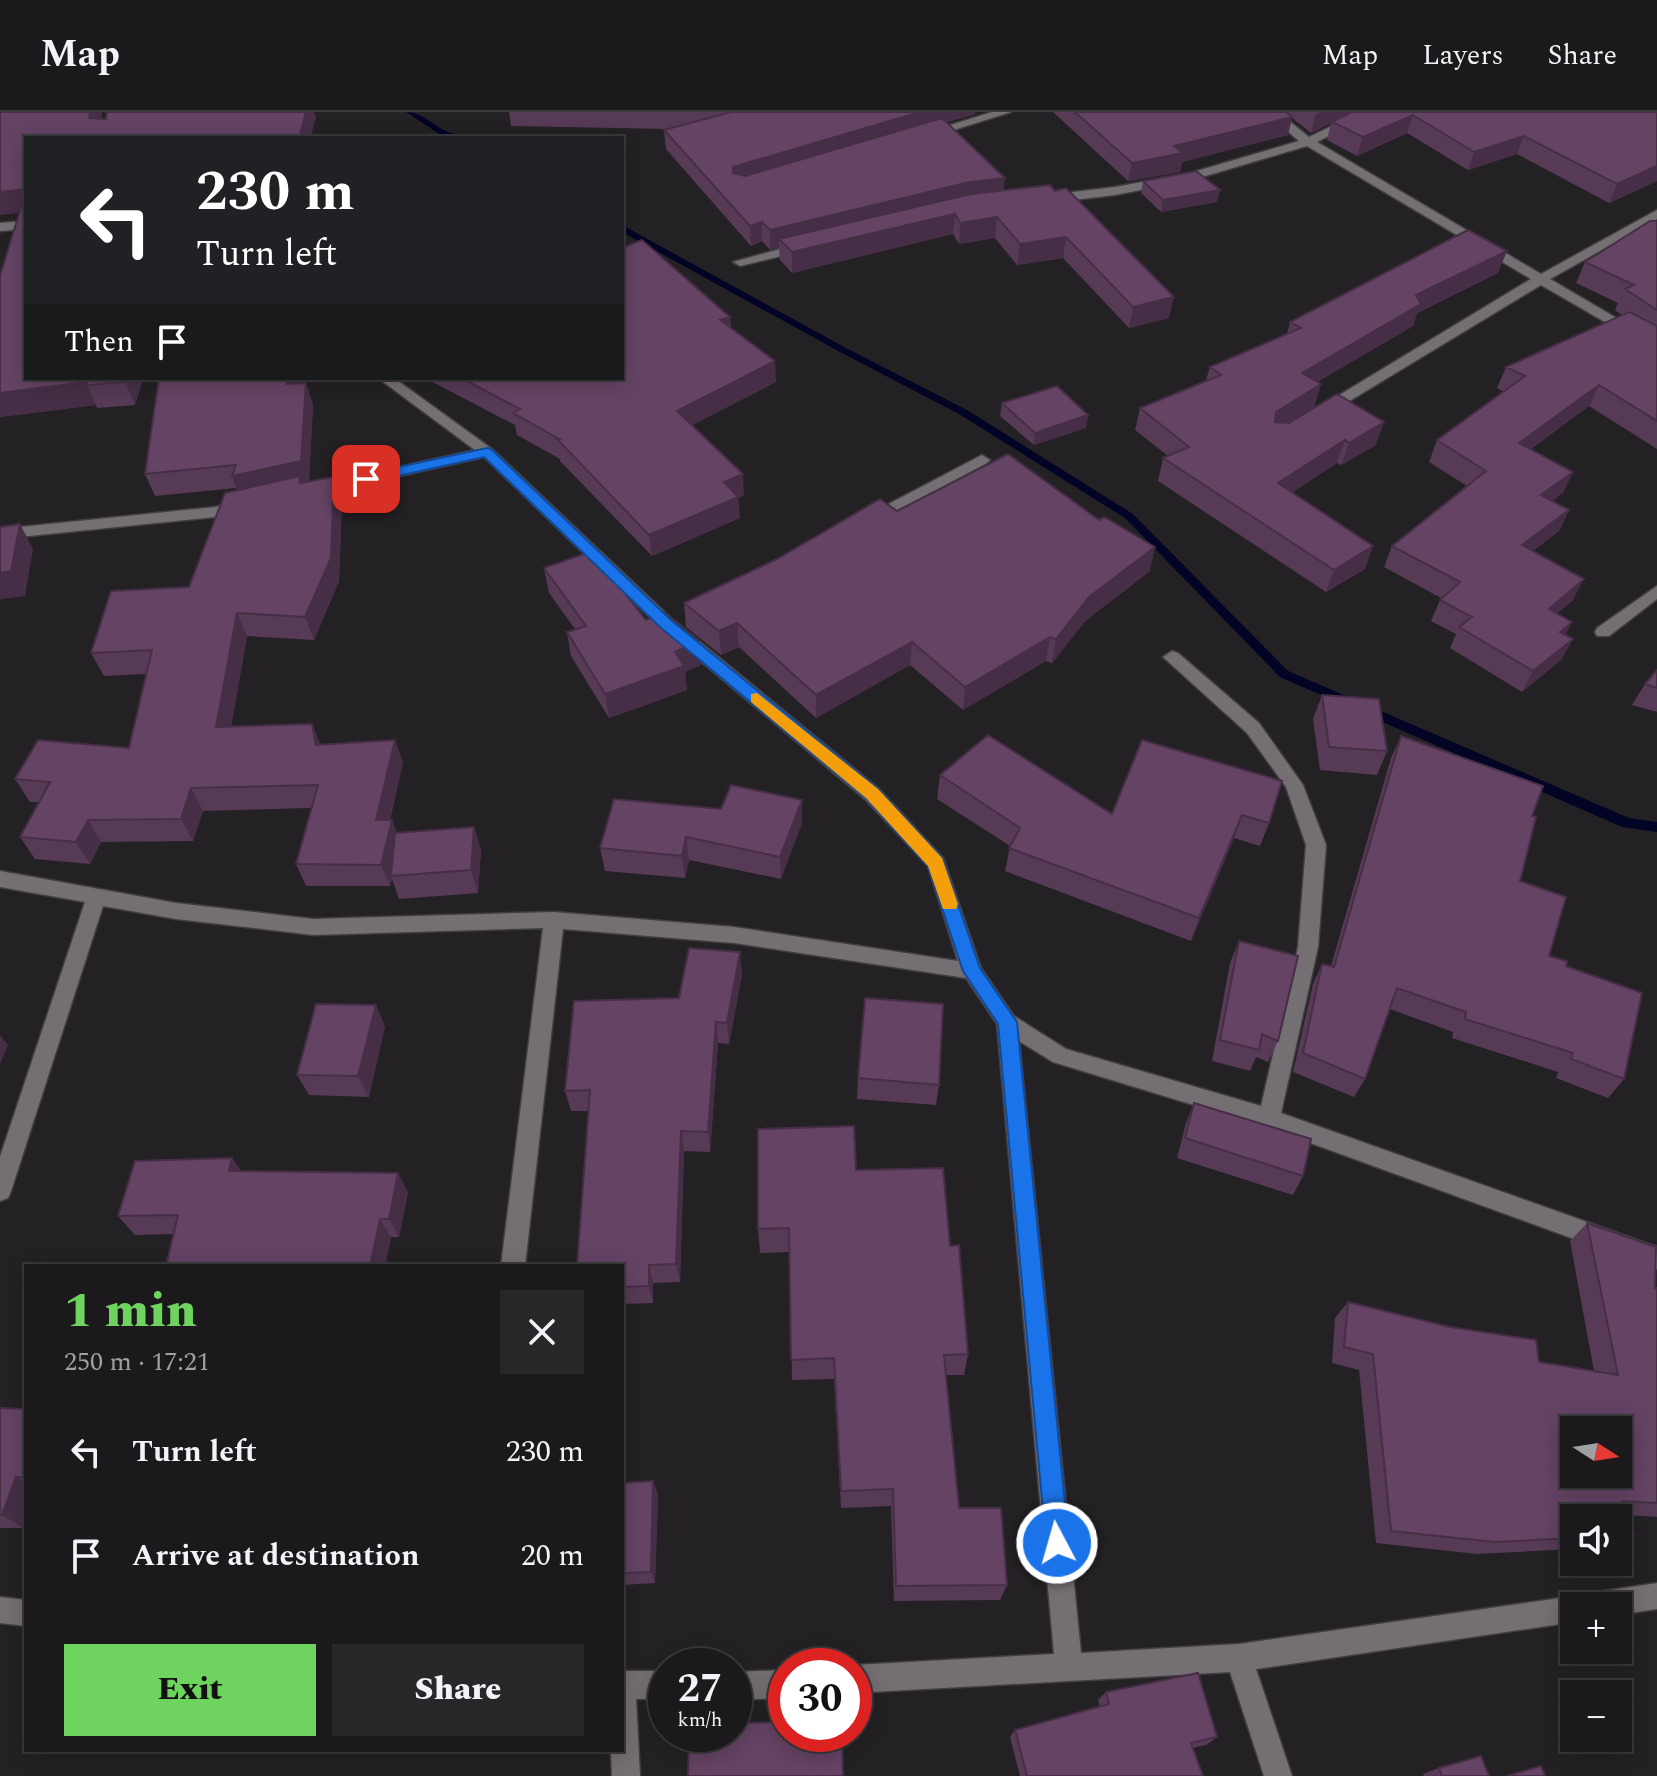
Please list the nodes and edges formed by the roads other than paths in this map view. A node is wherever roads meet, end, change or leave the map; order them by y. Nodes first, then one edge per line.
1 (1005, 112) edge
2 (1271, 112) edge
3 (1370, 112) edge
4 (917, 138) edge
5 (1308, 142) junction
6 (1028, 201) edge
7 (1657, 214) edge
8 (24, 225) edge
9 (0, 227) edge
10 (815, 244) edge
11 (740, 262) dead end
12 (1543, 278) junction
13 (1657, 348) edge
14 (388, 380) edge
15 (1316, 416) edge
16 (487, 452) junction
17 (982, 460) dead end
18 (290, 495) edge
19 (260, 502) edge
20 (858, 524) edge
21 (0, 534) edge
22 (1657, 591) edge
23 (1603, 632) dead end
24 (1172, 657) dead end
25 (0, 879) edge
26 (96, 898) junction
27 (554, 920) junction
28 (972, 971) junction
29 (1007, 1022) junction
30 (1269, 1118) junction
31 (0, 1191) edge
32 (1657, 1258) edge
33 (513, 1264) edge
34 (1657, 1596) edge
35 (1632, 1600) edge
36 (0, 1610) edge
37 (1560, 1611) edge
38 (24, 1613) edge
39 (1239, 1658) junction
40 (1069, 1666) junction
41 (872, 1678) edge
42 (624, 1685) edge
43 (648, 1685) edge
44 (624, 1730) edge
45 (626, 1776) edge
46 (1278, 1776) edge

1 - 4 street
2 - 5 street
3 - 5 street
5 - 6 street
5 - 12 street
7 - 12 street
8 - 9 street
10 - 11 street
12 - 13 street
12 - 15 street
14 - 16 street
16 - 18 street
16 - 28 street
17 - 20 street
19 - 21 street
22 - 23 street
24 - 30 street
25 - 26 street
26 - 27 street
26 - 31 street
27 - 28 street
27 - 33 street
28 - 29 street
29 - 30 street
29 - 40 street
30 - 32 street
34 - 35 street
36 - 38 street
37 - 39 street
39 - 40 street
39 - 46 street
40 - 41 street
42 - 43 street
44 - 45 street

